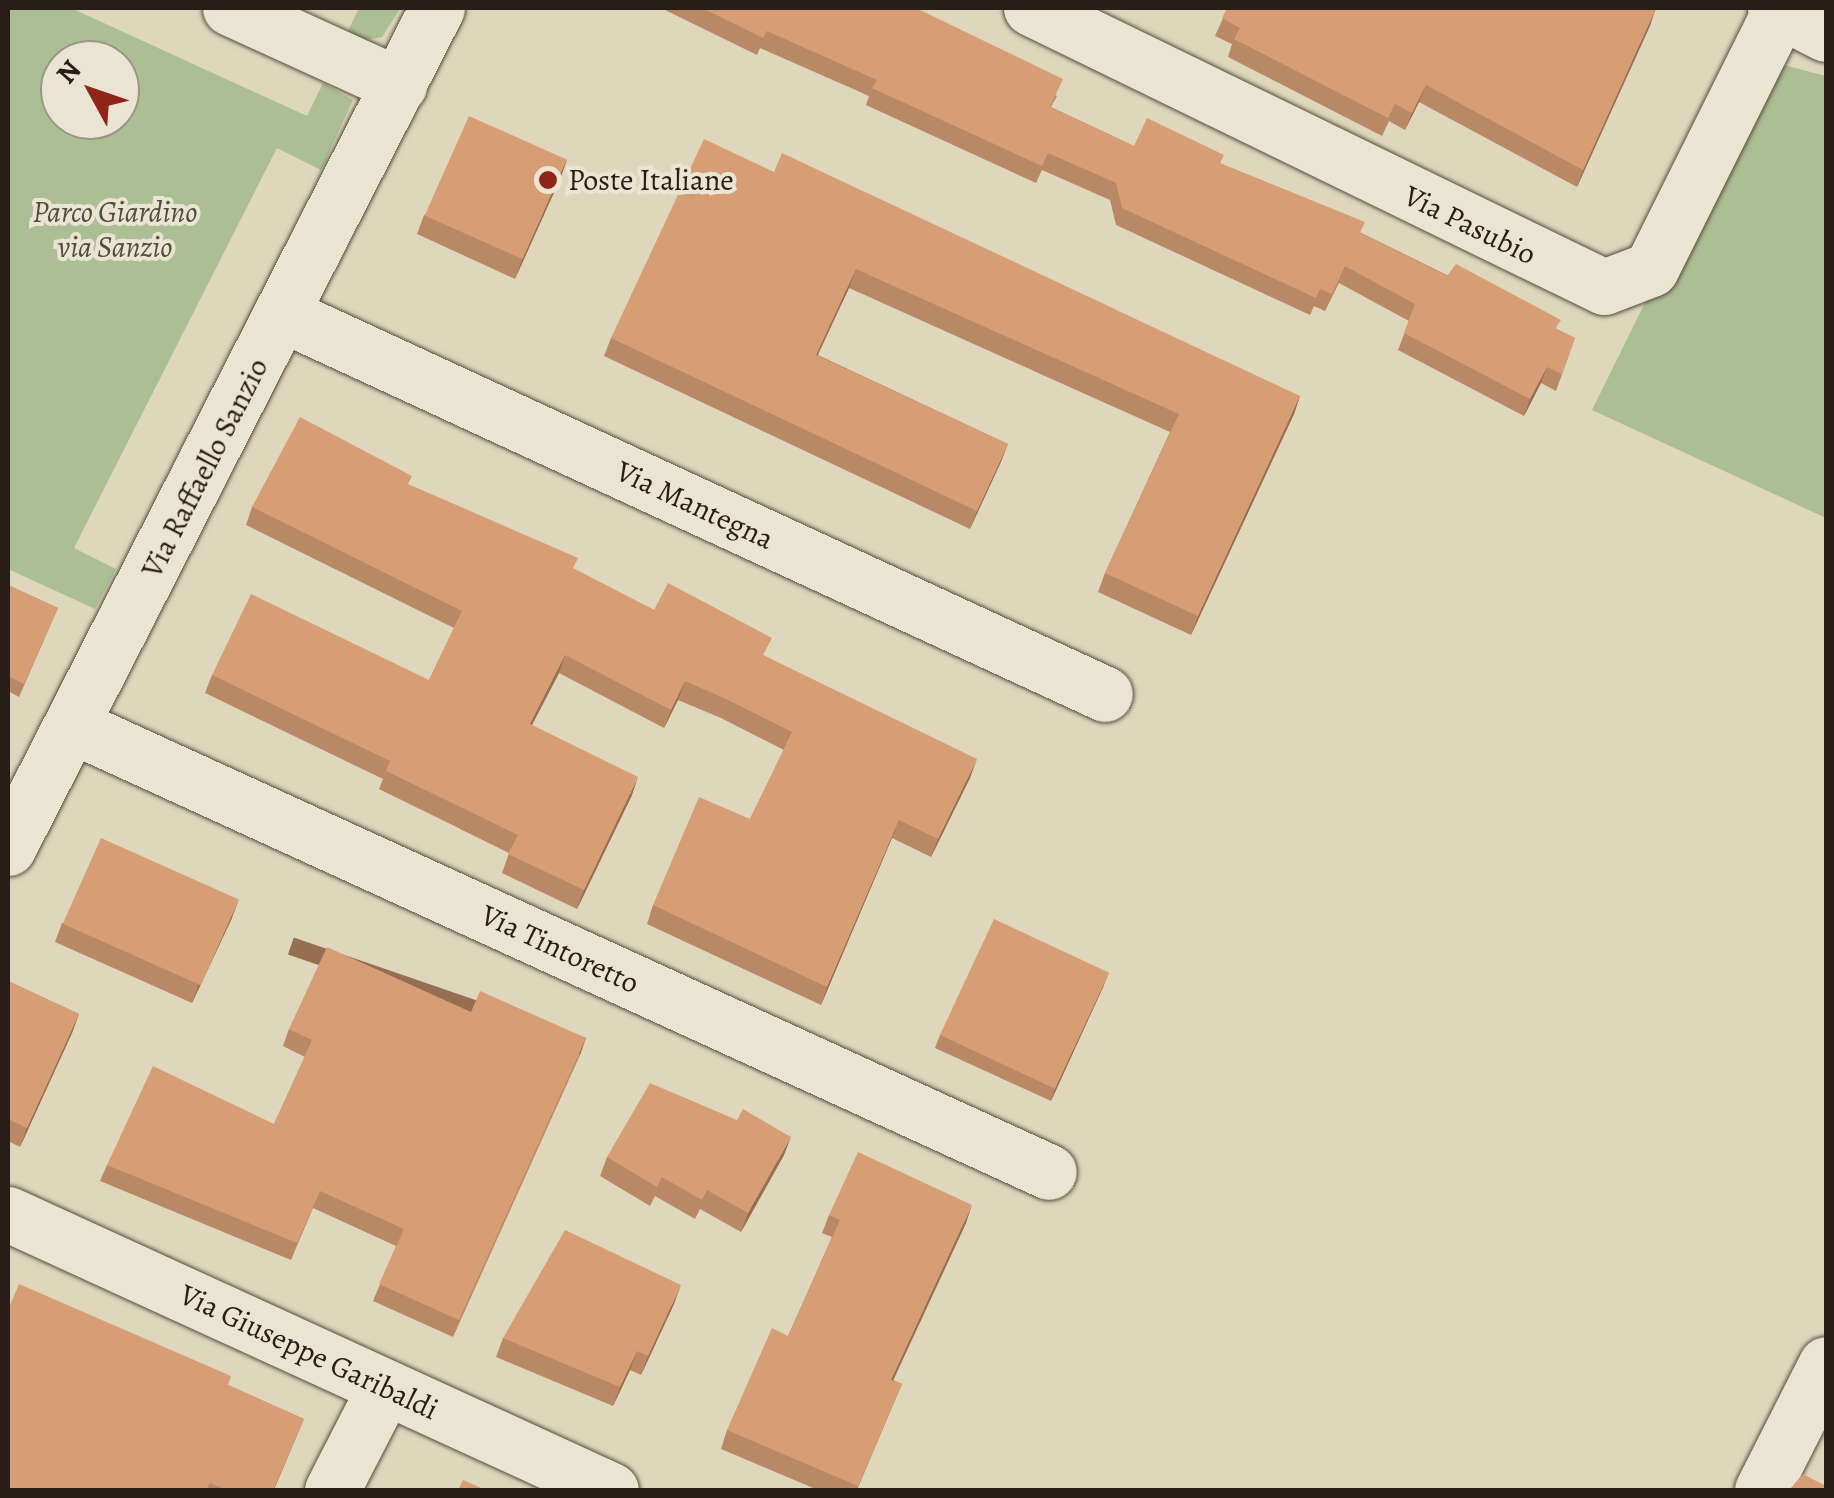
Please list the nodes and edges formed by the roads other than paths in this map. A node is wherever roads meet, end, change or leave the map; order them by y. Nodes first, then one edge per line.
1 (230, 8) edge
2 (437, 8) edge
3 (1032, 8) edge
4 (1794, 17) edge
5 (399, 85) junction
6 (284, 314) junction
7 (1105, 694) dead end
8 (71, 725) junction
9 (23, 783) edge
10 (8, 848) edge
11 (1050, 1172) dead end
12 (8, 1214) edge
13 (1826, 1364) edge
14 (385, 1387) junction
15 (332, 1490) edge
16 (611, 1490) edge
17 (1762, 1490) edge

1 - 5 street
2 - 5 street, Via Raffaello Sanzio
3 - 4 street, Via Pasubio
5 - 6 street, Via Raffaello Sanzio
6 - 7 street, Via Mantegna
6 - 8 street, Via Raffaello Sanzio
8 - 9 street, Via Raffaello Sanzio
8 - 11 street, Via Tintoretto
9 - 10 street, Via Raffaello Sanzio
12 - 14 street, Via Giuseppe Garibaldi
13 - 17 street
14 - 15 street
14 - 16 street, Via Giuseppe Garibaldi

